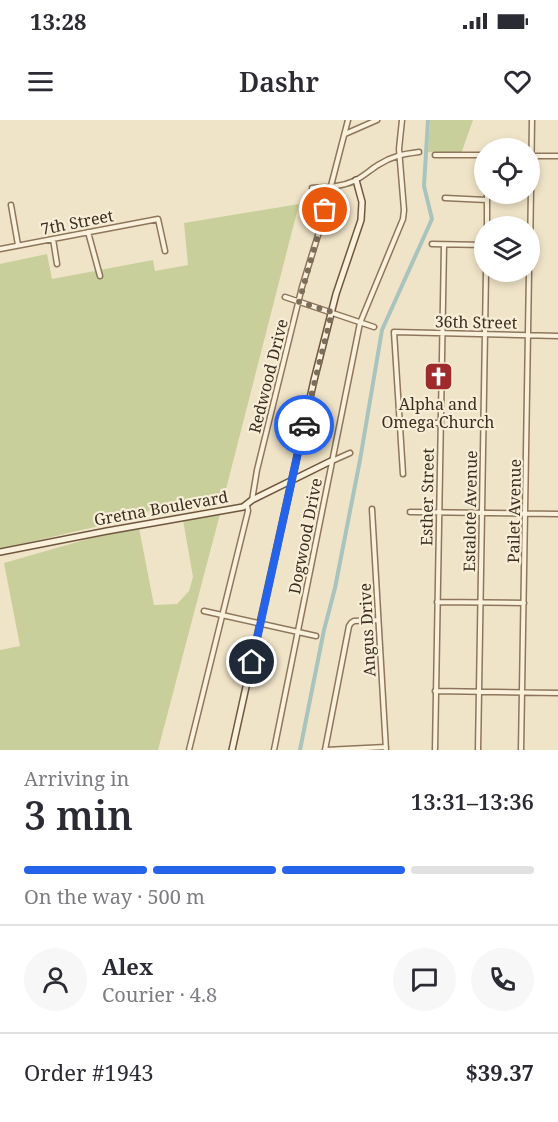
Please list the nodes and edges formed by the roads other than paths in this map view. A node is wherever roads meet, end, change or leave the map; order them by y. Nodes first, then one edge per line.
1 (348, 120) edge
2 (377, 120) edge
3 (402, 120) edge
4 (532, 120) edge
5 (345, 134) junction
6 (531, 138) edge
7 (419, 152) dead end
8 (400, 154) junction
9 (435, 154) dead end
10 (474, 155) edge
11 (540, 156) edge
12 (558, 156) edge
13 (356, 180) junction
14 (331, 187) junction
15 (312, 188) dead end
16 (445, 198) dead end
17 (474, 199) edge
18 (10, 205) dead end
19 (88, 232) junction
20 (53, 239) junction
21 (432, 244) dead end
22 (474, 244) edge
23 (18, 245) junction
24 (444, 245) junction
25 (0, 249) edge
26 (165, 251) dead end
27 (57, 264) dead end
28 (100, 276) dead end
29 (486, 282) edge
30 (529, 282) edge
31 (285, 297) dead end
32 (299, 302) junction
33 (332, 312) junction
34 (360, 322) junction
35 (374, 327) dead end
36 (442, 333) junction
37 (485, 334) junction
38 (528, 335) junction
39 (558, 336) edge
40 (400, 423) junction
41 (440, 423) junction
42 (350, 453) dead end
43 (331, 461) junction
44 (404, 474) dead end
45 (291, 480) junction
46 (249, 502) junction
47 (372, 509) dead end
48 (410, 512) dead end
49 (439, 512) junction
50 (482, 513) junction
51 (525, 514) junction
52 (558, 514) edge
53 (0, 552) edge
54 (437, 602) junction
55 (480, 602) junction
56 (524, 603) junction
57 (204, 611) dead end
58 (222, 615) junction
59 (378, 620) junction
60 (260, 624) junction
61 (298, 632) junction
62 (316, 636) dead end
63 (435, 691) junction
64 (479, 692) junction
65 (522, 692) junction
66 (558, 693) edge
67 (386, 748) edge
68 (189, 750) edge
69 (232, 750) edge
70 (274, 750) edge
71 (325, 750) edge
72 (349, 750) edge
73 (435, 750) edge
74 (478, 750) edge
75 (521, 750) edge

1 - 5 street, Redwood Drive
2 - 5 street
3 - 8 street, Dogwood Drive
4 - 6 street
5 - 14 street, Redwood Drive
7 - 8 street
8 - 13 street
8 - 34 street, Dogwood Drive
9 - 10 street
11 - 12 street
13 - 14 street
13 - 33 street
14 - 15 street
14 - 32 street, Redwood Drive
16 - 17 street
18 - 23 street
19 - 20 street, 7th Street
19 - 26 street, 7th Street
19 - 28 street
20 - 23 street, 7th Street
20 - 27 street
21 - 24 street
22 - 24 street
23 - 25 street, 7th Street
24 - 36 street, Esther Street
29 - 37 street, Estalote Avenue
30 - 38 street, Pailet Avenue
31 - 32 street
32 - 33 street
32 - 46 street, Redwood Drive
33 - 34 street
33 - 45 street
34 - 35 street
34 - 43 street, Dogwood Drive
36 - 37 street, 36th Street
36 - 40 street, 36th Street
36 - 41 street, Esther Street
37 - 38 street, 36th Street
37 - 50 street, Estalote Avenue
38 - 39 street, 36th Street
38 - 51 street, Pailet Avenue
40 - 41 street
40 - 44 street
41 - 49 street, Esther Street
42 - 43 street, Gretna Boulevard
43 - 45 street, Gretna Boulevard
43 - 61 street, Dogwood Drive
45 - 46 street, Gretna Boulevard
45 - 60 street
46 - 53 street, Gretna Boulevard
46 - 58 street, Redwood Drive
47 - 59 street, Angus Drive
48 - 49 street
49 - 50 street
49 - 54 street, Esther Street
50 - 51 street
50 - 55 street, Estalote Avenue
51 - 52 street
51 - 56 street, Pailet Avenue
54 - 55 street
54 - 63 street, Esther Street
55 - 56 street
55 - 64 street, Estalote Avenue
56 - 65 street, Pailet Avenue
57 - 58 street
58 - 60 street
58 - 68 street, Redwood Drive
59 - 67 street, Angus Drive
59 - 71 street
60 - 61 street
60 - 69 street
61 - 62 street
61 - 70 street, Dogwood Drive
63 - 64 street
63 - 73 street, Esther Street
64 - 65 street
64 - 74 street, Estalote Avenue
65 - 66 street
65 - 75 street, Pailet Avenue
67 - 72 street
71 - 72 street

